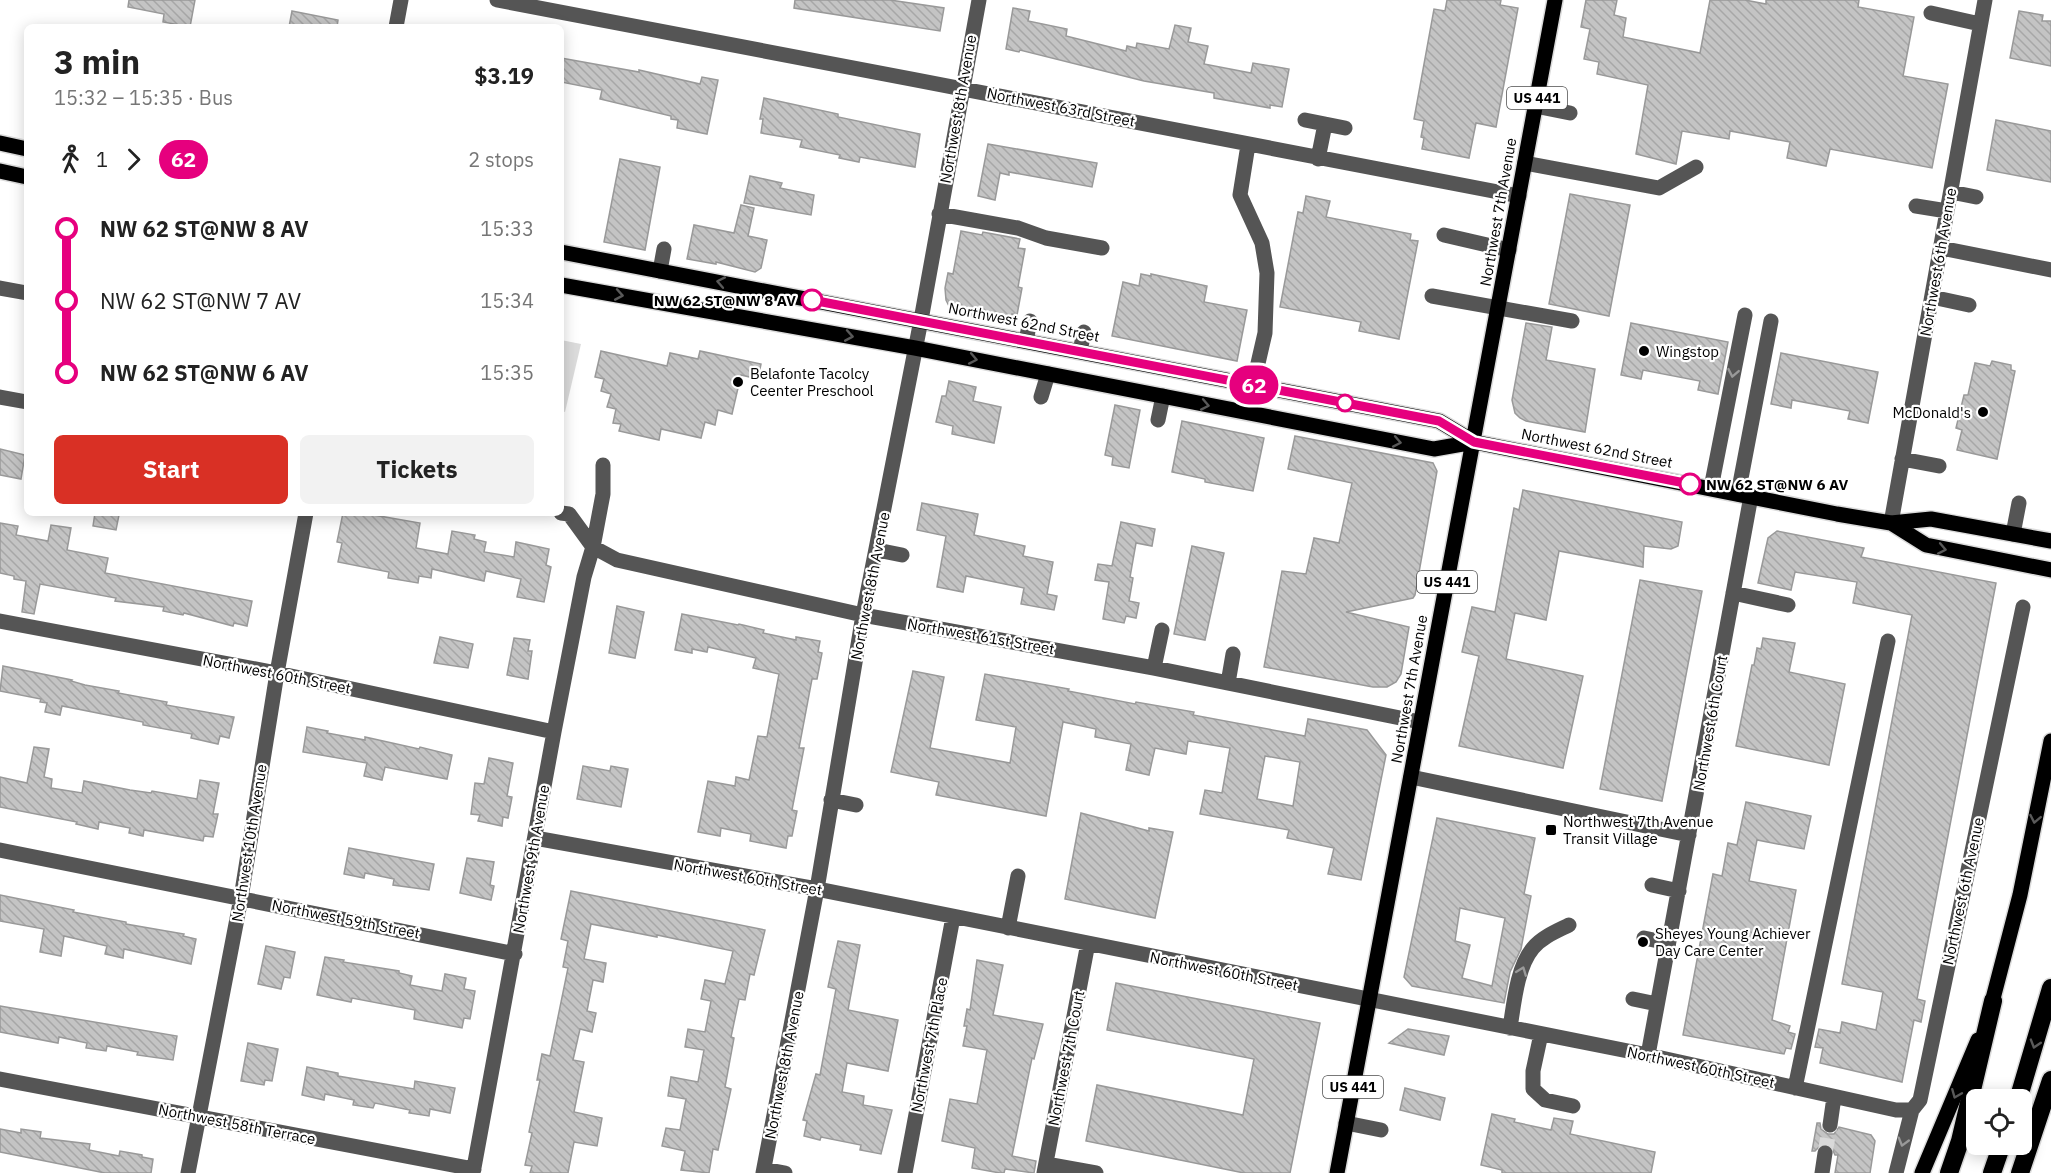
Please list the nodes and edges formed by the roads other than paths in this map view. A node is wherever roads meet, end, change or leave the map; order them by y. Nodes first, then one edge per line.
1 (401, 0) edge
2 (498, 0) edge
3 (979, 0) edge
4 (1555, 0) edge
5 (1985, 0) edge
6 (1931, 13) dead end
7 (397, 24) edge
8 (1980, 24) junction
9 (962, 87) junction
10 (1535, 106) junction
11 (1570, 113) dead end
12 (1305, 120) dead end
13 (1325, 124) junction
14 (1345, 128) dead end
15 (0, 143) edge
16 (1248, 145) junction
17 (24, 148) edge
18 (1318, 159) junction
19 (1525, 163) junction
20 (1696, 167) dead end
21 (0, 171) edge
22 (24, 176) edge
23 (1951, 192) junction
24 (1519, 196) junction
25 (1976, 197) dead end
26 (1916, 206) dead end
27 (1947, 211) junction
28 (939, 214) junction
29 (1444, 236) dead end
30 (1102, 248) dead end
31 (1941, 248) junction
32 (663, 249) dead end
33 (1509, 250) junction
34 (564, 253) edge
35 (2051, 270) edge
36 (660, 271) junction
37 (564, 286) edge
38 (0, 288) edge
39 (24, 292) edge
40 (1432, 296) dead end
41 (1932, 297) junction
42 (1969, 305) dead end
43 (1498, 307) junction
44 (1745, 315) dead end
45 (921, 320) junction
46 (1030, 321) dead end
47 (1572, 321) dead end
48 (1771, 321) dead end
49 (1084, 332) dead end
50 (1026, 341) junction
51 (915, 348) junction
52 (1080, 351) junction
53 (1048, 374) junction
54 (1253, 385) junction
55 (1163, 396) junction
56 (0, 397) edge
57 (1041, 397) dead end
58 (24, 401) edge
59 (1158, 420) dead end
60 (1474, 442) junction
61 (1902, 459) junction
62 (603, 465) dead end
63 (1939, 466) dead end
64 (1711, 488) junction
65 (1744, 495) junction
66 (2019, 503) dead end
67 (564, 513) edge
68 (305, 516) edge
69 (1891, 523) junction
70 (2013, 534) junction
71 (2051, 541) edge
72 (593, 547) junction
73 (877, 550) junction
74 (902, 555) dead end
75 (2051, 570) edge
76 (1733, 593) junction
77 (1788, 605) dead end
78 (2023, 607) dead end
79 (863, 615) junction
80 (0, 621) edge
81 (1162, 630) dead end
82 (1888, 641) dead end
83 (1233, 654) dead end
84 (1154, 668) junction
85 (277, 673) junction
86 (1228, 683) junction
87 (1420, 722) junction
88 (554, 732) junction
89 (2051, 741) edge
90 (1411, 777) junction
91 (831, 800) junction
92 (856, 805) dead end
93 (1689, 835) junction
94 (535, 838) junction
95 (0, 850) edge
96 (1018, 876) dead end
97 (1652, 885) dead end
98 (817, 889) junction
99 (1679, 891) junction
100 (241, 898) junction
101 (953, 917) junction
102 (1569, 925) dead end
103 (1008, 928) junction
104 (1644, 938) dead end
105 (1668, 943) junction
106 (1088, 944) junction
107 (514, 954) junction
108 (2051, 988) edge
109 (1633, 999) dead end
110 (1369, 1000) junction
111 (1993, 1001) junction
112 (1657, 1004) junction
113 (1510, 1028) junction
114 (1541, 1034) junction
115 (1648, 1055) junction
116 (0, 1079) edge
117 (2051, 1080) edge
118 (1795, 1088) junction
119 (2021, 1089) edge
120 (1834, 1097) junction
121 (1573, 1106) dead end
122 (1912, 1110) junction
123 (198, 1117) junction
124 (1346, 1123) junction
125 (1830, 1125) tunnel mouth
126 (1381, 1130) dead end
127 (1825, 1153) tunnel mouth
128 (1998, 1155) edge
129 (1045, 1168) edge
130 (473, 1171) edge
131 (764, 1171) edge
132 (188, 1173) edge
133 (785, 1173) edge
134 (905, 1173) edge
135 (1096, 1173) edge
136 (1337, 1173) edge
137 (1822, 1173) edge
138 (1896, 1173) edge
139 (1922, 1173) edge
140 (1949, 1173) edge
141 (1992, 1173) edge
142 (2020, 1173) edge

1 - 7 street
2 - 9 street, Northwest 63rd Street
3 - 9 street, Northwest 8th Avenue
4 - 10 main road, Northwest 7th Avenue / US 441
5 - 8 street, Northwest 6th Avenue
6 - 8 street
8 - 23 street, Northwest 6th Avenue
9 - 16 street, Northwest 63rd Street
9 - 28 street, Northwest 8th Avenue
10 - 11 street
10 - 19 main road, Northwest 7th Avenue / US 441
12 - 13 street
13 - 14 street
13 - 18 street
15 - 17 main road
16 - 18 street, Northwest 63rd Street
16 - 54 street
18 - 24 street, Northwest 63rd Street
19 - 20 street
19 - 24 main road, Northwest 7th Avenue / US 441
21 - 22 main road
23 - 25 street
23 - 27 street, Northwest 6th Avenue
24 - 33 main road, Northwest 7th Avenue / US 441
26 - 27 street
27 - 31 street, Northwest 6th Avenue
28 - 30 street
28 - 45 street, Northwest 8th Avenue
29 - 33 street
31 - 35 street
31 - 41 street, Northwest 6th Avenue
32 - 36 street
33 - 43 main road, Northwest 7th Avenue / US 441
34 - 36 main road, Northwest 62nd Street
45 -> 36 main road, Northwest 62nd Street
37 -> 51 main road, Northwest 62nd Street
38 - 39 street
40 - 43 street
41 - 42 street
41 - 61 street, Northwest 6th Avenue
43 - 47 street
43 - 60 main road, Northwest 7th Avenue / US 441
44 -> 64 street
45 - 50 main road, Northwest 62nd Street
45 - 51 street, Northwest 8th Avenue
46 - 50 street
48 - 65 street, Northwest 6th Court
49 - 52 street
50 - 52 main road, Northwest 62nd Street
51 -> 53 main road, Northwest 62nd Street
51 - 73 street, Northwest 8th Avenue
52 - 54 main road, Northwest 62nd Street
53 - 55 main road, Northwest 62nd Street
53 - 57 street
54 - 60 main road, Northwest 62nd Street
55 - 59 street
55 -> 60 main road, Northwest 62nd Street
56 - 58 street
60 - 64 main road, Northwest 62nd Street
60 - 87 main road, Northwest 7th Avenue / US 441
61 - 63 street
61 - 69 street, Northwest 6th Avenue
62 - 72 street, Northwest 9th Avenue
64 - 65 main road, Northwest 62nd Street
65 - 69 main road, Northwest 62nd Street
65 - 76 street, Northwest 6th Court
66 - 70 street
67 - 72 street, Northwest 61st Street
68 - 85 street, Northwest 10th Avenue
69 - 70 main road, Northwest 62nd Street
69 -> 75 main road, Northwest 62nd Street
70 - 71 main road, Northwest 62nd Street
72 - 79 street, Northwest 61st Street
72 - 88 street, Northwest 9th Avenue
73 - 74 street
73 - 79 street, Northwest 8th Avenue
76 - 77 street
76 - 93 street, Northwest 6th Court
78 - 122 street, Northwest 6th Avenue
79 - 84 street, Northwest 61st Street
79 - 91 street, Northwest 8th Avenue
80 - 85 street, Northwest 60th Street
81 - 84 street
82 - 118 street
83 - 86 street
84 - 86 street, Northwest 61st Street
85 - 88 street, Northwest 60th Street
85 - 100 street, Northwest 10th Avenue
86 - 87 street, Northwest 61st Street
87 - 90 main road, Northwest 7th Avenue / US 441
88 - 94 street, Northwest 9th Avenue
89 -> 111 main road
90 - 93 street
90 - 110 main road, Northwest 7th Avenue / US 441
91 - 92 street
91 - 98 street, Northwest 8th Avenue
93 - 99 street, Northwest 6th Court
94 - 98 street, Northwest 60th Street
94 - 107 street, Northwest 9th Avenue
95 - 100 street, Northwest 59th Street
96 - 103 street
97 - 99 street
98 - 101 street, Northwest 60th Street
98 - 131 street, Northwest 8th Avenue
99 - 105 street, Northwest 6th Court
100 - 107 street, Northwest 59th Street
100 - 123 street, Northwest 10th Avenue
101 - 103 street, Northwest 60th Street
101 - 134 street, Northwest 7th Place
113 -> 102 street
103 - 106 street, Northwest 60th Street
104 - 105 street
105 - 112 street, Northwest 6th Court
106 - 110 street, Northwest 60th Street
106 - 129 street, Northwest 7th Court
107 - 130 street, Northwest 9th Avenue
108 -> 119 highway
109 - 112 street
110 - 113 street, Northwest 60th Street
110 - 124 main road, Northwest 7th Avenue / US 441
111 -> 139 main road
111 - 140 highway
112 - 115 street, Northwest 6th Court
113 - 114 street, Northwest 60th Street
114 - 115 street, Northwest 60th Street
114 - 121 street
115 - 118 street, Northwest 60th Street
116 - 123 street, Northwest 58th Terrace
117 - 142 highway
118 - 120 street, Northwest 60th Street
120 - 122 street, Northwest 60th Street
120 - 125 street
122 -> 138 street, Northwest 6th Avenue
123 - 130 street, Northwest 58th Terrace
123 - 132 street, Northwest 10th Avenue
124 - 126 street
124 - 136 main road, Northwest 7th Avenue / US 441
127 - 137 street
128 - 141 highway
129 - 135 street
131 - 133 street

